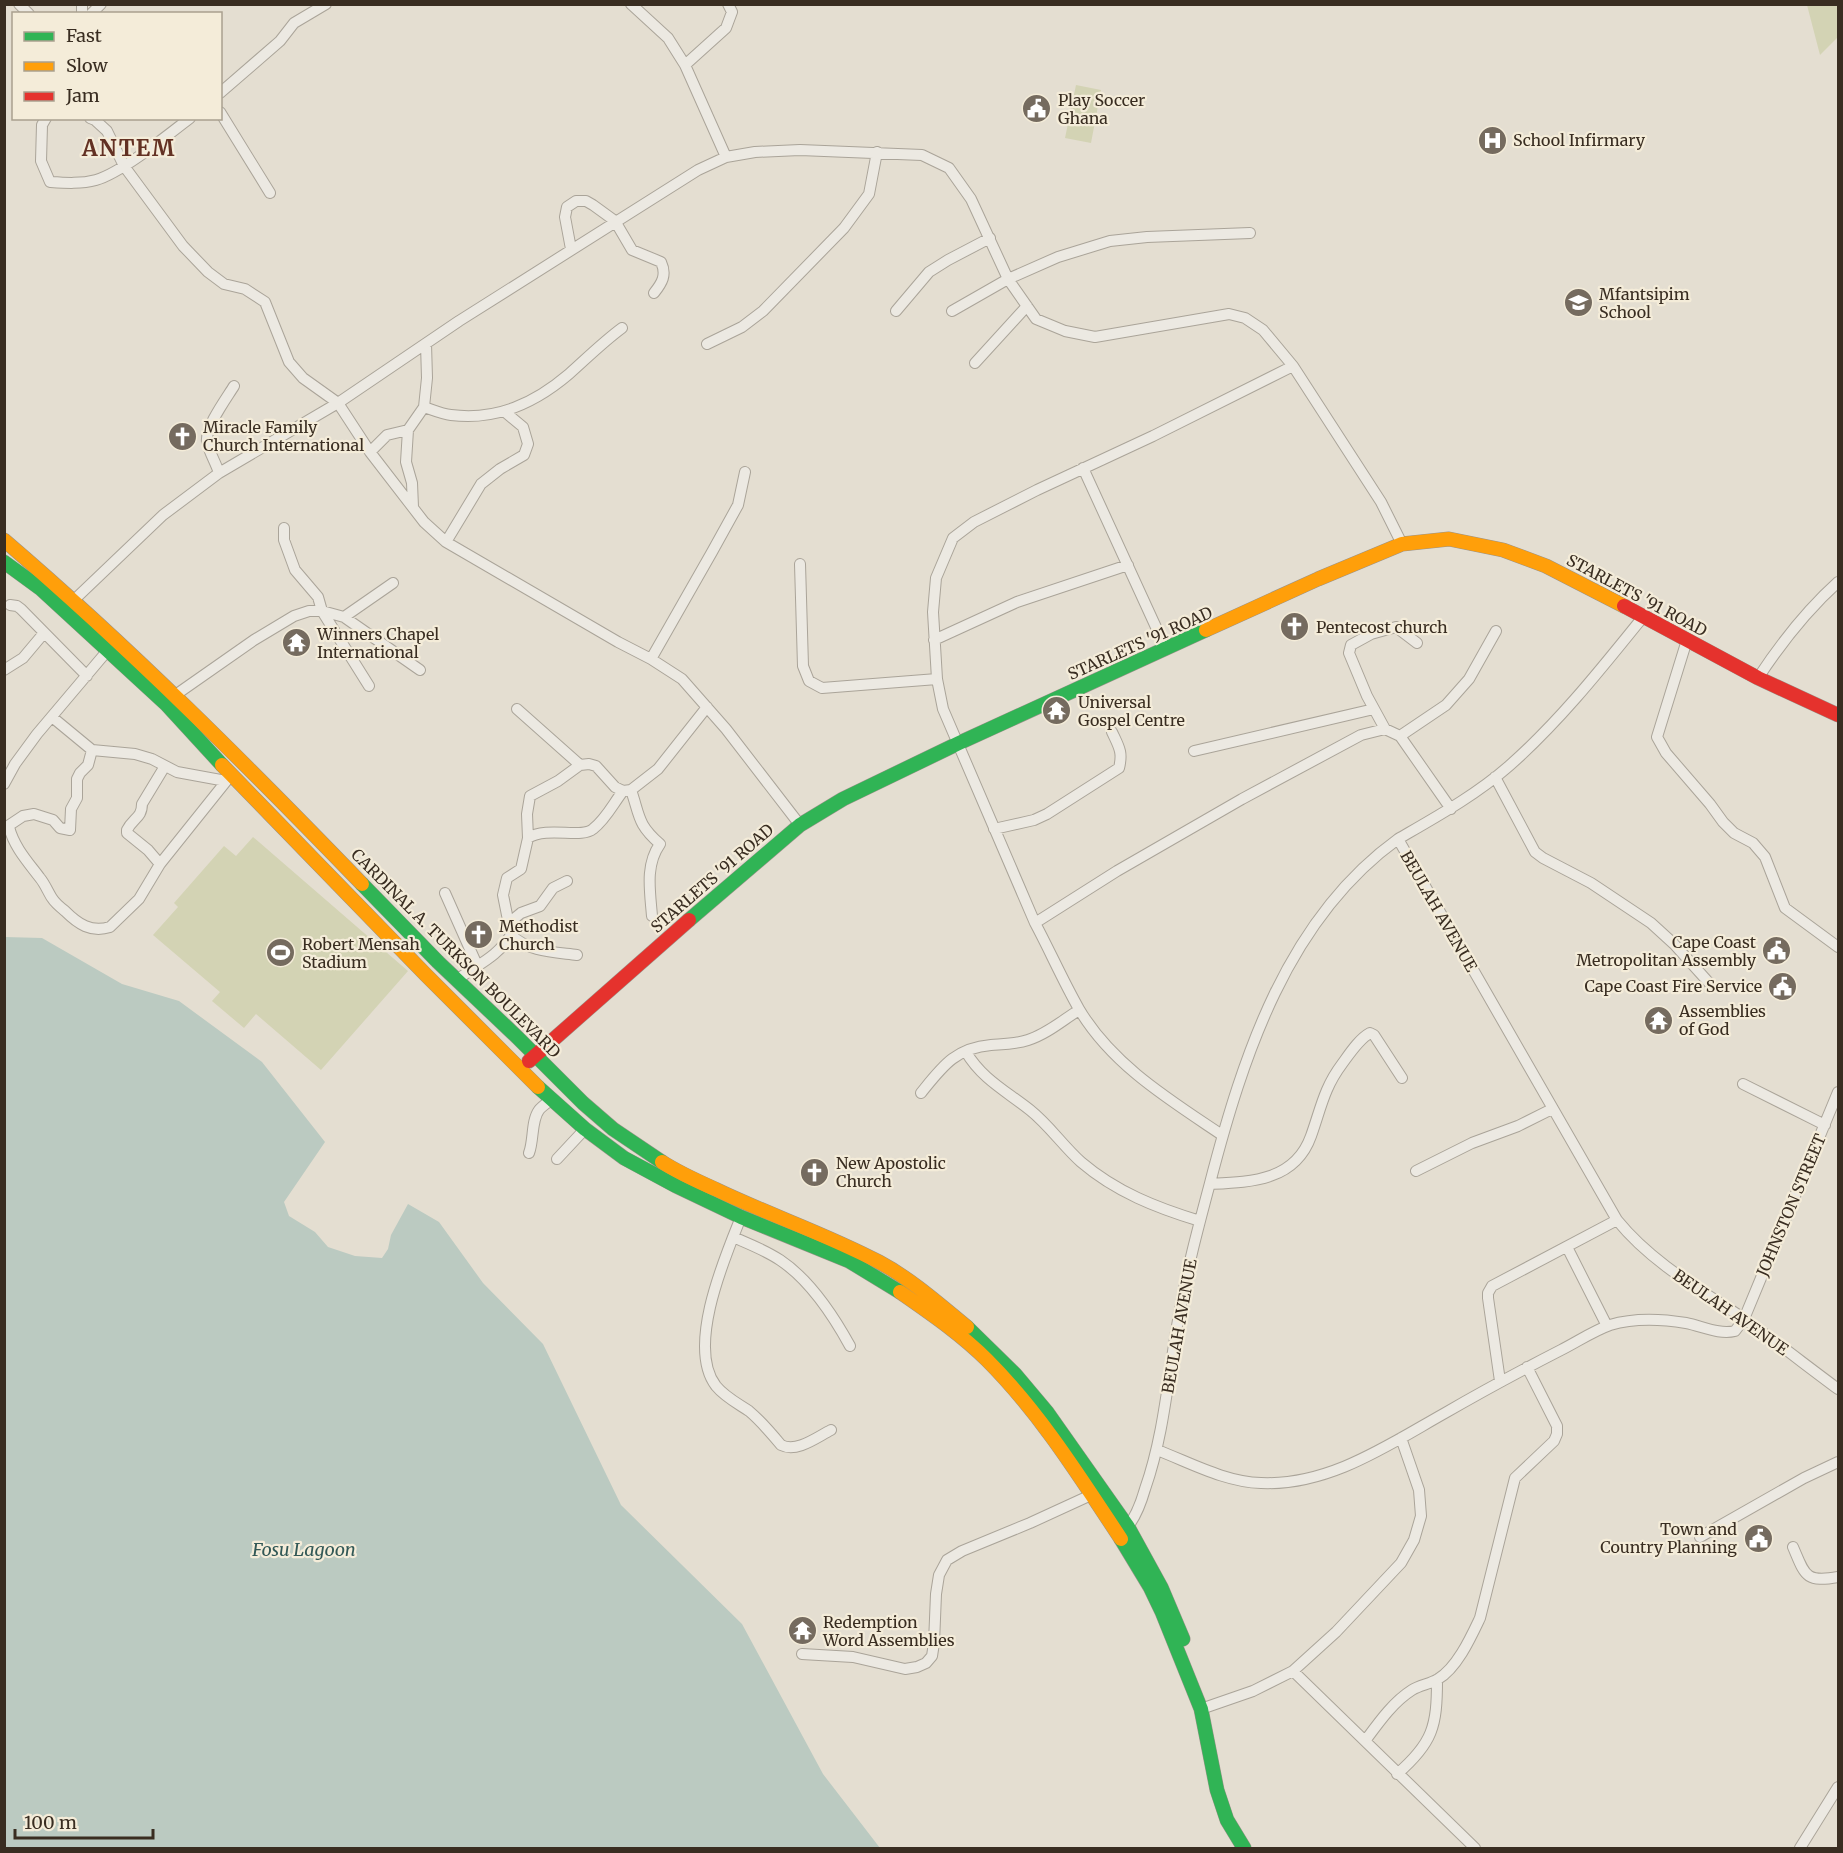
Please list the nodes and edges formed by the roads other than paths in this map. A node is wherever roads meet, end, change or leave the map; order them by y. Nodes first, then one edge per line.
1 (326, 4) edge
2 (631, 4) edge
3 (728, 4) edge
4 (685, 64) junction
5 (222, 91) edge
6 (222, 115) edge
7 (45, 120) edge
8 (95, 120) edge
9 (187, 120) edge
10 (876, 152) junction
11 (726, 157) junction
12 (124, 166) junction
13 (270, 193) dead end
14 (615, 221) junction
15 (1250, 233) dead end
16 (990, 238) junction
17 (571, 249) junction
18 (1008, 279) junction
19 (654, 293) dead end
20 (1027, 306) junction
21 (896, 311) dead end
22 (952, 311) dead end
23 (622, 328) dead end
24 (426, 344) junction
25 (707, 344) dead end
26 (975, 363) dead end
27 (1293, 366) junction
28 (234, 386) dead end
29 (338, 403) junction
30 (424, 407) junction
31 (505, 412) junction
32 (408, 430) junction
33 (370, 452) junction
34 (1083, 468) junction
35 (745, 472) dead end
36 (219, 473) junction
37 (413, 507) junction
38 (284, 528) dead end
39 (4, 540) edge
40 (446, 542) junction
41 (1402, 544) junction
42 (4, 562) edge
43 (800, 564) dead end
44 (1128, 565) junction
45 (1839, 582) edge
46 (393, 583) dead end
47 (74, 600) junction
48 (10, 605) dead end
49 (322, 611) junction
50 (344, 617) junction
51 (1643, 617) junction
52 (1496, 631) dead end
53 (44, 633) junction
54 (934, 640) junction
55 (1687, 640) junction
56 (105, 642) junction
57 (1417, 643) dead end
58 (1166, 649) junction
59 (651, 659) junction
60 (4, 670) edge
61 (420, 670) dead end
62 (87, 676) junction
63 (937, 678) junction
64 (1758, 678) junction
65 (369, 686) dead end
66 (174, 696) junction
67 (707, 707) junction
68 (518, 709) dead end
69 (1374, 709) junction
70 (1839, 715) edge
71 (52, 717) junction
72 (1384, 729) junction
73 (1112, 732) dead end
74 (1400, 736) junction
75 (959, 743) junction
76 (92, 750) junction
77 (1194, 751) dead end
78 (580, 765) junction
79 (165, 766) junction
80 (1495, 777) junction
81 (230, 779) junction
82 (4, 784) edge
83 (268, 786) junction
84 (627, 791) junction
85 (257, 800) junction
86 (1451, 809) junction
87 (800, 825) junction
88 (994, 829) junction
89 (6, 830) edge
90 (528, 838) junction
91 (1398, 839) junction
92 (160, 864) junction
93 (567, 881) dead end
94 (445, 892) dead end
95 (652, 916) dead end
96 (510, 922) junction
97 (1035, 923) junction
98 (511, 935) junction
99 (1839, 947) edge
100 (577, 955) dead end
101 (438, 962) junction
102 (477, 965) junction
103 (426, 975) junction
104 (457, 980) junction
105 (1711, 985) dead end
106 (1079, 1010) junction
107 (558, 1035) junction
108 (517, 1037) junction
109 (966, 1052) junction
110 (535, 1055) junction
111 (521, 1070) junction
112 (1402, 1078) dead end
113 (1743, 1084) dead end
114 (1839, 1092) edge
115 (921, 1093) dead end
116 (551, 1100) junction
117 (1552, 1109) junction
118 (1825, 1125) junction
119 (585, 1130) junction
120 (1222, 1135) junction
121 (529, 1153) dead end
122 (557, 1159) dead end
123 (1416, 1171) dead end
124 (1210, 1184) junction
125 (741, 1217) junction
126 (1617, 1220) junction
127 (1200, 1221) junction
128 (733, 1237) junction
129 (1567, 1247) junction
130 (1744, 1319) junction
131 (1607, 1326) junction
132 (850, 1346) dead end
133 (1527, 1367) junction
134 (1500, 1381) junction
135 (1839, 1389) edge
136 (831, 1430) dead end
137 (1401, 1438) junction
138 (1157, 1450) junction
139 (1839, 1462) edge
140 (1091, 1495) junction
141 (1124, 1532) junction
142 (1700, 1537) dead end
143 (1793, 1547) dead end
144 (1839, 1577) edge
145 (802, 1654) dead end
146 (1293, 1671) junction
147 (1437, 1680) junction
148 (1199, 1705) junction
149 (1365, 1741) junction
150 (1397, 1774) junction
151 (1839, 1787) edge
152 (1244, 1848) edge
153 (1475, 1848) edge
154 (1800, 1848) edge

1 - 5 street
2 - 4 street
3 - 4 street
4 - 11 street
6 - 13 street
7 - 12 street
8 - 12 street
9 - 12 street
10 - 11 street
10 - 16 street
10 - 25 street
11 - 14 street
12 - 29 street
14 - 17 street
14 - 17 street
14 - 19 street
15 - 18 street
16 - 18 street
16 - 21 street
17 - 24 street
18 - 20 street
18 - 22 street
20 - 26 street
20 - 27 street
23 - 31 street
24 - 29 street
24 - 30 street
27 - 34 street
27 - 41 street
28 - 36 street
29 - 33 street
29 - 36 street
30 - 31 street
30 - 32 street
31 - 40 street
32 - 33 street
32 - 37 street
33 - 37 street
34 - 44 street
34 - 54 street
35 - 59 street
36 - 47 street
37 - 40 street
38 - 49 street
39 - 47 street, CARDINAL A. TURKSON BOULEVARD
40 - 59 street
41 - 51 street, STARLETS '91 ROAD
41 - 58 street, STARLETS '91 ROAD
42 - 56 street, CARDINAL A. TURKSON BOULEVARD
43 - 63 street
44 - 54 street
44 - 58 street
45 - 64 street
46 - 50 street
47 - 56 street, CARDINAL A. TURKSON BOULEVARD
48 - 53 street
49 - 50 street
49 - 65 street
49 - 66 street
50 - 61 street
51 - 55 street, STARLETS '91 ROAD
51 - 80 street
52 - 74 street
53 - 60 street
53 - 62 street
54 - 63 street
55 - 64 street, STARLETS '91 ROAD
55 - 99 street
56 - 62 street
56 - 66 street, CARDINAL A. TURKSON BOULEVARD
56 - 81 street, CARDINAL A. TURKSON BOULEVARD
57 - 69 street
58 - 75 street, STARLETS '91 ROAD
59 - 67 street
62 - 71 street
63 - 75 street
64 - 70 street, STARLETS '91 ROAD
66 - 83 street, CARDINAL A. TURKSON BOULEVARD
67 - 84 street
67 - 87 street
68 - 78 street
69 - 72 street
69 - 77 street
71 - 76 street
71 - 82 street
72 - 74 street
72 - 97 street
73 - 88 street
74 - 86 street
75 - 87 street, STARLETS '91 ROAD
75 - 88 street
76 - 79 street
76 - 89 street
78 - 84 street
78 - 90 street
79 - 81 street
79 - 92 street
80 - 86 street
80 - 105 street
81 - 85 street, CARDINAL A. TURKSON BOULEVARD
81 - 92 street
83 - 85 street
83 - 101 street, CARDINAL A. TURKSON BOULEVARD
84 - 90 street
84 - 95 street
85 - 103 street, CARDINAL A. TURKSON BOULEVARD
86 - 91 street
87 - 107 street, STARLETS '91 ROAD
88 - 97 street
89 - 92 street
90 - 96 street
91 - 117 street, BEULAH AVENUE
91 - 120 street, BEULAH AVENUE
93 - 96 street
94 - 102 street
96 - 98 street
97 - 106 street
98 - 100 street
98 - 102 street
101 - 103 street
101 - 104 street, CARDINAL A. TURKSON BOULEVARD
102 - 104 street
103 - 111 street, CARDINAL A. TURKSON BOULEVARD
104 - 108 street, CARDINAL A. TURKSON BOULEVARD
106 - 109 street
106 - 120 street
107 - 108 street
107 - 110 street, STARLETS '91 ROAD
108 - 110 street, CARDINAL A. TURKSON BOULEVARD
109 - 115 street
109 - 127 street
110 - 111 street, STARLETS '91 ROAD
110 - 141 street, CARDINAL A. TURKSON BOULEVARD
111 - 116 street, CARDINAL A. TURKSON BOULEVARD
112 - 124 street
113 - 118 street
114 - 118 street, JOHNSTON STREET
116 - 119 street, CARDINAL A. TURKSON BOULEVARD
116 - 121 street
117 - 123 street
117 - 126 street, BEULAH AVENUE
118 - 130 street, JOHNSTON STREET
119 - 122 street
119 - 125 street, CARDINAL A. TURKSON BOULEVARD
120 - 124 street, BEULAH AVENUE
124 - 127 street, BEULAH AVENUE
125 - 128 street
125 - 140 street, CARDINAL A. TURKSON BOULEVARD
126 - 129 street
126 - 130 street, BEULAH AVENUE
127 - 138 street, BEULAH AVENUE
128 - 132 street
128 - 136 street
129 - 131 street
129 - 134 street
130 - 131 street
130 - 135 street, BEULAH AVENUE
131 - 133 street
133 - 134 street
133 - 147 street
134 - 137 street
137 - 138 street
137 - 146 street
138 - 141 street, BEULAH AVENUE
139 - 142 street
140 - 141 street, CARDINAL A. TURKSON BOULEVARD
140 - 145 street
141 - 148 street, CARDINAL A. TURKSON BOULEVARD
143 - 144 street
146 - 148 street
146 - 149 street
147 - 149 street
147 - 150 street
148 - 152 street, CARDINAL A. TURKSON BOULEVARD
149 - 150 street
150 - 153 street
151 - 154 street

